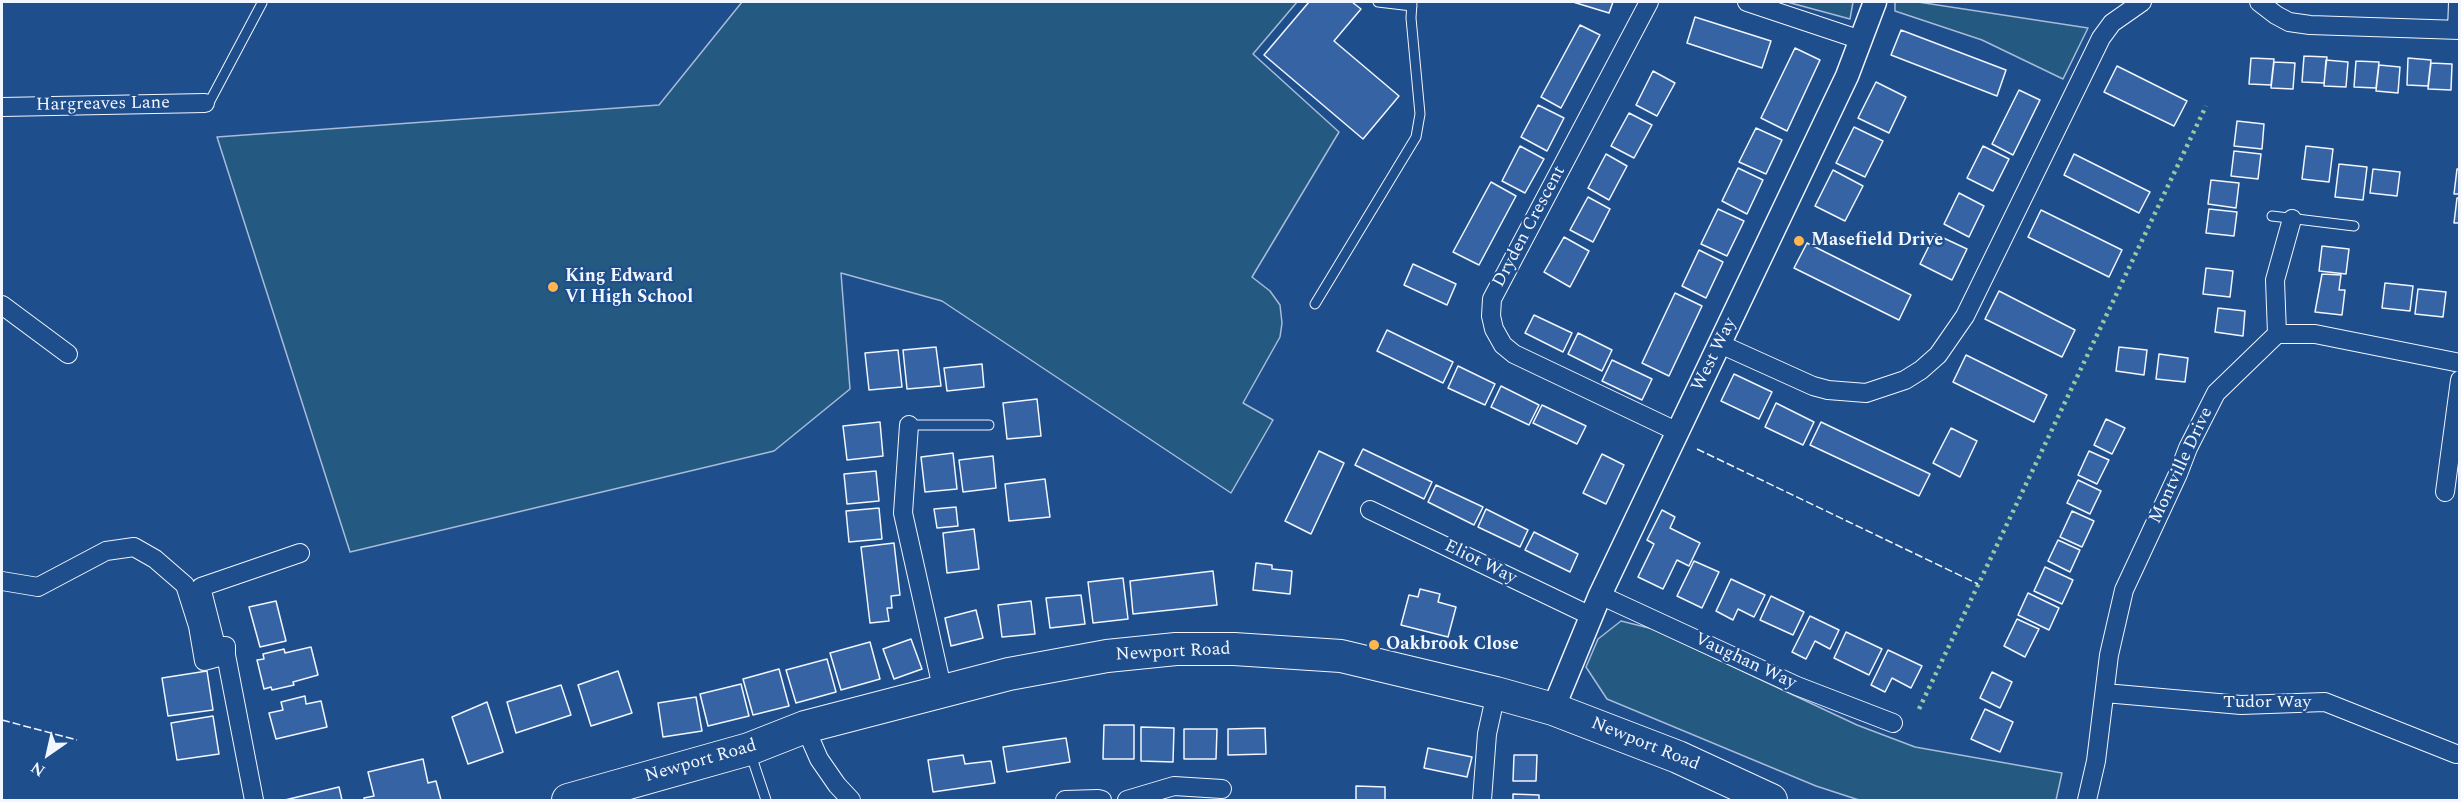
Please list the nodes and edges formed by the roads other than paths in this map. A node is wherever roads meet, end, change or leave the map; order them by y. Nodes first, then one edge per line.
1 (1378, 2) edge
2 (1649, 2) edge
3 (1747, 2) edge
4 (1875, 2) edge
5 (2142, 2) edge
6 (2259, 2) edge
7 (2458, 2) edge
8 (262, 3) edge
9 (1412, 4) edge
10 (2458, 30) edge
11 (1861, 40) junction
12 (205, 103) joint
13 (2, 107) edge
14 (2272, 216) dead end
15 (2292, 219) junction
16 (2354, 226) dead end
17 (1316, 304) dead end
18 (2, 305) edge
19 (2277, 334) junction
20 (1720, 344) junction
21 (68, 354) dead end
22 (2460, 363) edge
23 (2460, 380) edge
24 (909, 425) joint
25 (989, 425) dead end
26 (1678, 432) junction
27 (2445, 492) dead end
28 (1370, 510) dead end
29 (300, 553) dead end
30 (2, 581) edge
31 (1600, 595) junction
32 (1591, 616) junction
33 (226, 650) junction
34 (943, 692) junction
35 (1496, 693) junction
36 (2105, 693) junction
37 (1553, 709) junction
38 (1893, 723) dead end
39 (805, 728) junction
40 (749, 749) junction
41 (2458, 754) edge
42 (1222, 789) dead end
43 (254, 801) edge
44 (568, 801) edge
45 (766, 801) edge
46 (851, 801) edge
47 (1065, 801) edge
48 (1102, 801) edge
49 (1126, 801) edge
50 (1482, 801) edge
51 (1771, 801) edge
52 (2087, 801) edge

1 - 9 lane
2 - 26 street, Dryden Crescent
3 - 11 street
4 - 11 street, West Way
5 - 20 street
6 - 10 street
7 - 10 street
8 - 12 lane
9 - 17 lane
11 - 20 street, West Way
12 - 13 street, Hargreaves Lane
14 - 15 lane
15 - 16 lane
15 - 19 street
18 - 21 street
19 - 22 street
19 - 36 street, Montville Drive
20 - 26 street, West Way
23 - 27 street
24 - 25 lane
24 - 34 street
26 - 31 street, West Way
28 - 32 street, Eliot Way
29 - 33 street
30 - 33 street
31 - 32 street, West Way
31 - 38 street, Vaughan Way
32 - 37 street, West Way
33 - 43 street
34 - 35 highway, Newport Road
34 - 39 highway, Newport Road
35 - 37 highway, Newport Road
35 - 50 street
36 - 41 street, Tudor Way
36 - 52 street, Montville Drive
37 - 51 highway, Newport Road
39 - 40 highway, Newport Road
39 - 46 street
40 - 44 highway, Newport Road
40 - 45 lane
42 - 49 street
47 - 48 street

